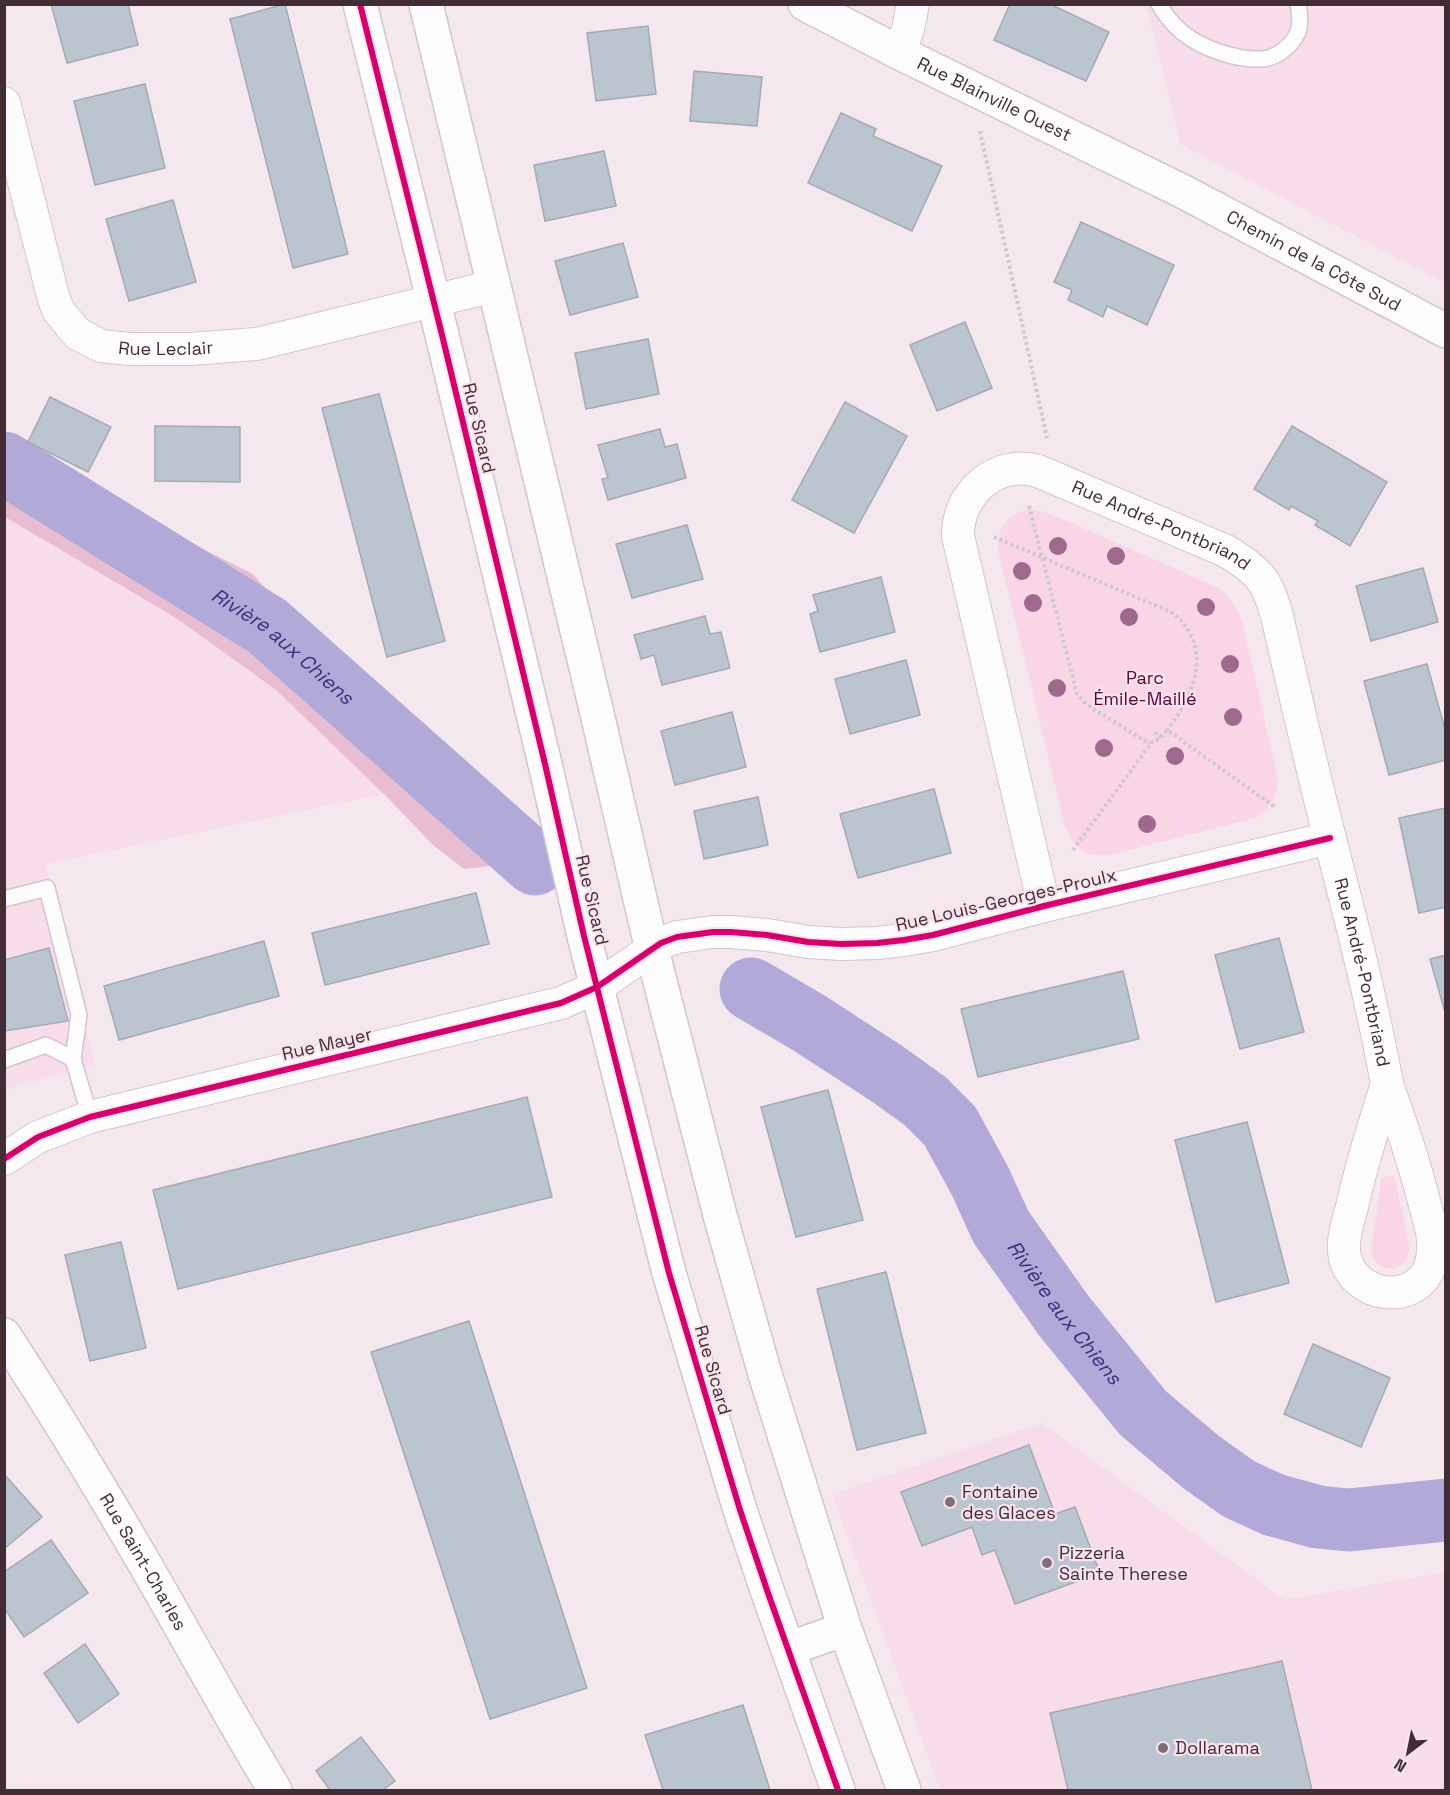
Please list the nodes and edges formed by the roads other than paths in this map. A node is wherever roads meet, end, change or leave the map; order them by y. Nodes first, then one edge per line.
1 (360, 4) edge
2 (426, 4) edge
3 (806, 4) edge
4 (913, 4) edge
5 (1159, 4) edge
6 (1298, 4) edge
7 (900, 53) junction
8 (4, 103) edge
9 (13, 174) edge
10 (1182, 191) joint
11 (494, 286) junction
12 (433, 301) junction
13 (1446, 331) edge
14 (1330, 838) junction
15 (4, 899) edge
16 (1044, 906) junction
17 (652, 950) junction
18 (597, 987) junction
19 (73, 1059) junction
20 (4, 1060) edge
21 (1387, 1084) junction
22 (90, 1117) junction
23 (4, 1159) edge
24 (4, 1335) edge
25 (845, 1629) junction
26 (788, 1649) junction
27 (275, 1791) edge
28 (838, 1791) edge
29 (904, 1791) edge

1 - 12 street, Rue Sicard
2 - 11 street
3 - 7 street, Rue Blainville Ouest
4 - 7 street
5 - 6 lane
7 - 10 street, Rue Blainville Ouest
8 - 9 street, Rue Leclair
9 - 12 street, Rue Leclair
10 - 13 street, Chemin de la Côte Sud
11 - 12 street, Rue Leclair
11 - 17 street
12 - 18 street, Rue Sicard
14 - 16 street, Rue Louis-Georges-Proulx
14 - 16 street, Rue André-Pontbriand
14 - 21 street, Rue André-Pontbriand
15 - 19 lane
16 - 17 street, Rue Louis-Georges-Proulx
17 - 18 street, Rue Mayer
17 - 25 street
18 - 22 street, Rue Mayer
18 - 26 street, Rue Sicard
19 - 20 lane
19 - 22 lane
21 - 21 street, Rue André-Pontbriand
22 - 23 street, Rue Mayer
24 - 27 street, Rue Saint-Charles
25 - 26 street
25 - 29 street
26 - 28 street, Rue Sicard

